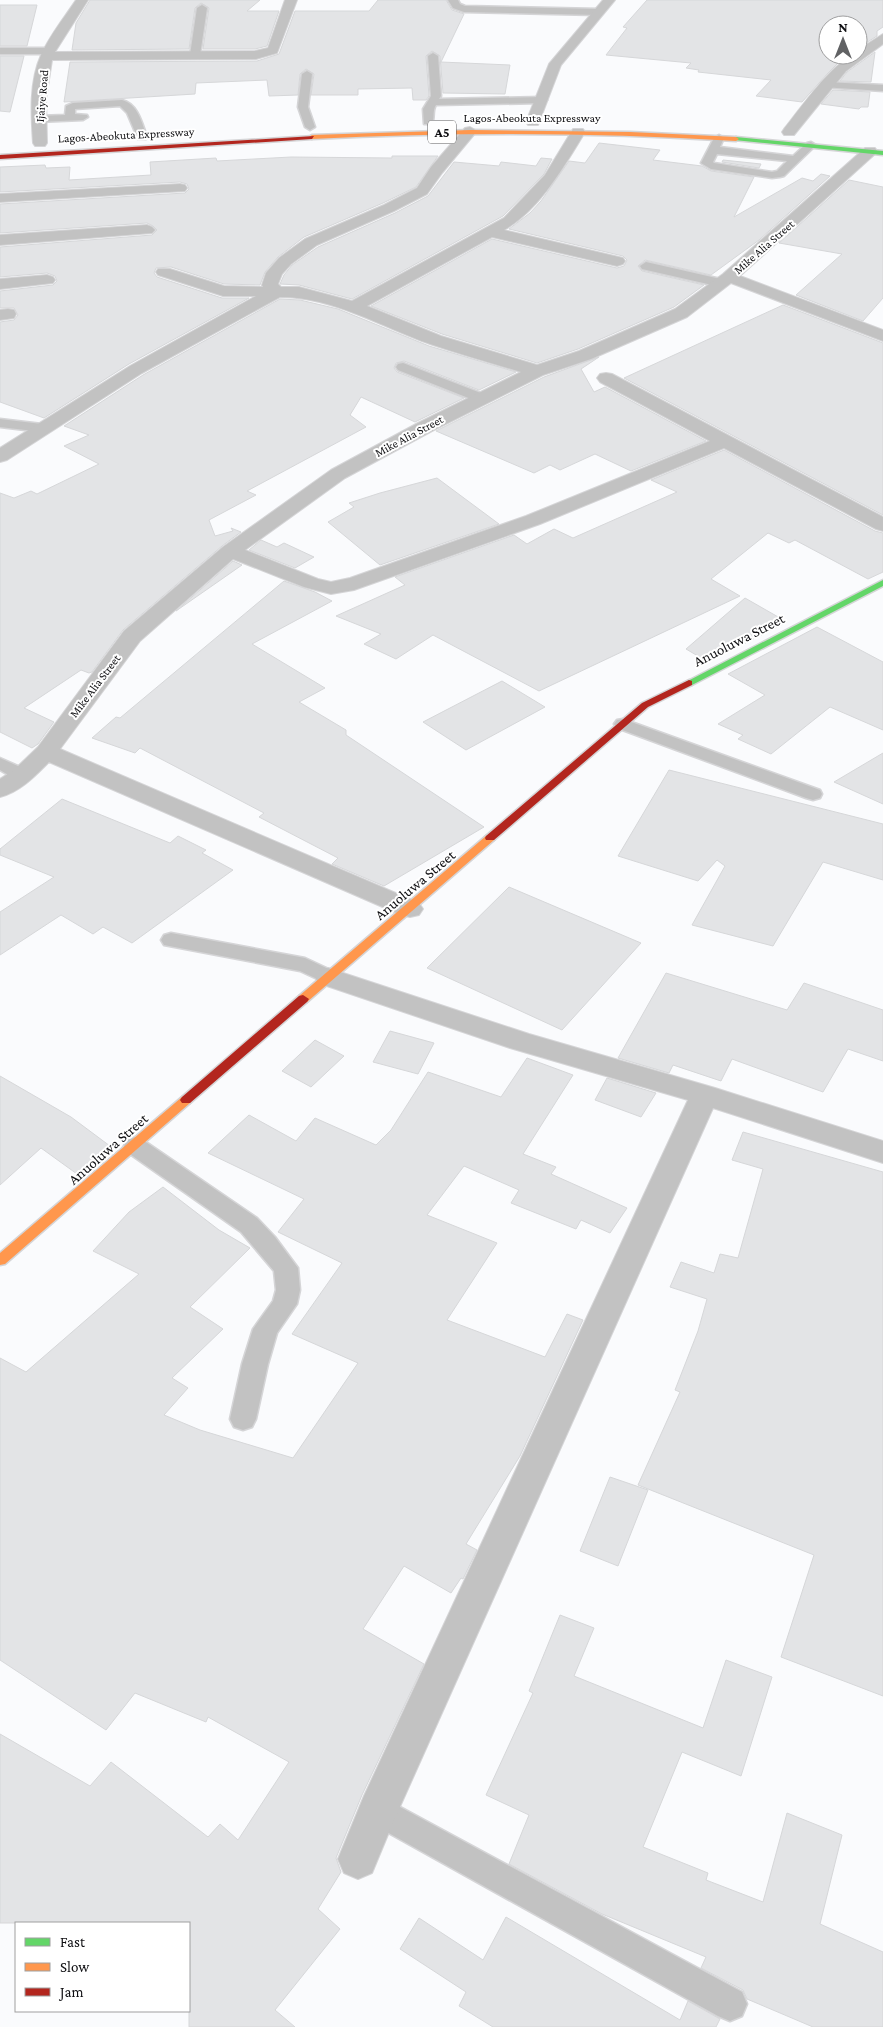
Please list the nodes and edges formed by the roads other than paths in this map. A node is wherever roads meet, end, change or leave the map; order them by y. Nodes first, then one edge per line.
1 (82, 0) edge
2 (291, 0) edge
3 (453, 0) edge
4 (609, 0) edge
5 (202, 8) dead end
6 (598, 12) junction
7 (883, 38) edge
8 (0, 51) edge
9 (48, 54) junction
10 (195, 55) junction
11 (433, 56) dead end
12 (307, 74) dead end
13 (826, 85) junction
14 (883, 88) edge
15 (542, 100) junction
16 (434, 102) junction
17 (97, 116) dead end
18 (70, 118) junction
19 (38, 119) junction
20 (428, 122) junction
21 (533, 122) junction
22 (310, 128) junction
23 (470, 131) junction
24 (785, 131) joint
25 (578, 132) junction
26 (142, 137) junction
27 (718, 138) junction
28 (40, 143) junction
29 (0, 145) edge
30 (811, 145) junction
31 (713, 150) junction
32 (876, 152) edge
33 (0, 157) edge
34 (795, 159) junction
35 (180, 188) dead end
36 (0, 198) edge
37 (147, 230) dead end
38 (490, 232) junction
39 (0, 240) edge
40 (617, 261) dead end
41 (646, 266) dead end
42 (164, 272) dead end
43 (47, 280) dead end
44 (725, 280) junction
45 (0, 284) edge
46 (277, 292) junction
47 (354, 307) junction
48 (883, 336) edge
49 (403, 367) dead end
50 (537, 371) junction
51 (606, 378) dead end
52 (481, 398) junction
53 (0, 423) edge
54 (42, 428) junction
55 (722, 442) junction
56 (0, 456) edge
57 (883, 526) edge
58 (230, 551) junction
59 (883, 583) edge
60 (623, 724) junction
61 (46, 752) junction
62 (0, 763) edge
63 (22, 775) junction
64 (0, 790) edge
65 (813, 794) dead end
66 (410, 909) junction
67 (170, 940) dead end
68 (328, 977) junction
69 (705, 1095) junction
70 (135, 1146) junction
71 (883, 1152) edge
72 (0, 1260) edge
73 (244, 1419) dead end
74 (378, 1810) junction
75 (358, 1860) dead end
76 (730, 2004) dead end

1 - 9 street, Ijaiye Road
2 - 10 street
3 - 6 lane
4 - 6 street
5 - 10 lane
6 - 15 street
7 - 13 street
8 - 9 lane
9 - 10 street
9 - 19 street, Ijaiye Road
11 - 16 lane
12 - 22 lane
13 - 14 lane
13 - 24 street
15 - 16 lane
15 - 21 street
16 - 20 lane
17 - 18 lane
18 - 19 lane
18 - 26 lane
19 - 28 street, Ijaiye Road
20 - 21 main road, Lagos-Abeokuta Expressway / A5
20 - 22 main road, Lagos-Abeokuta Expressway / A5
21 - 24 main road, Lagos-Abeokuta Expressway / A5
22 - 26 main road, Lagos-Abeokuta Expressway / A5
23 - 25 main road, Lagos-Abeokuta Expressway / A5
23 - 33 main road, Lagos-Abeokuta Expressway / A5
23 - 46 street
25 - 27 main road, Lagos-Abeokuta Expressway / A5
25 - 38 street
26 - 28 main road, Lagos-Abeokuta Expressway / A5
27 - 30 main road, Lagos-Abeokuta Expressway / A5
27 - 31 lane
28 - 29 main road, Lagos-Abeokuta Expressway / A5
30 - 32 main road, Lagos-Abeokuta Expressway / A5
30 - 34 lane
31 - 34 lane
31 - 34 lane
32 - 44 street, Mike Alia Street
35 - 36 street
37 - 39 street
38 - 40 street
38 - 47 street
41 - 44 lane
42 - 46 street
43 - 45 street
44 - 48 street
44 - 50 street, Mike Alia Street
46 - 47 street
46 - 54 street
47 - 50 street
49 - 52 lane
50 - 52 street, Mike Alia Street
51 - 55 street
52 - 58 street, Mike Alia Street
53 - 54 lane
54 - 56 street
55 - 57 street
55 - 58 street
58 - 61 street, Mike Alia Street
59 - 60 main road, Anuoluwa Street
60 - 65 lane
60 - 66 main road, Anuoluwa Street
61 - 63 street, Mike Alia Street
61 - 66 street
62 - 63 lane
63 - 64 street, Mike Alia Street
66 - 68 main road, Anuoluwa Street
67 - 68 lane
68 - 69 street
68 - 70 main road, Anuoluwa Street
69 - 71 street
69 - 74 street
70 - 72 main road, Anuoluwa Street
70 - 73 lane
74 - 75 street
74 - 76 lane

